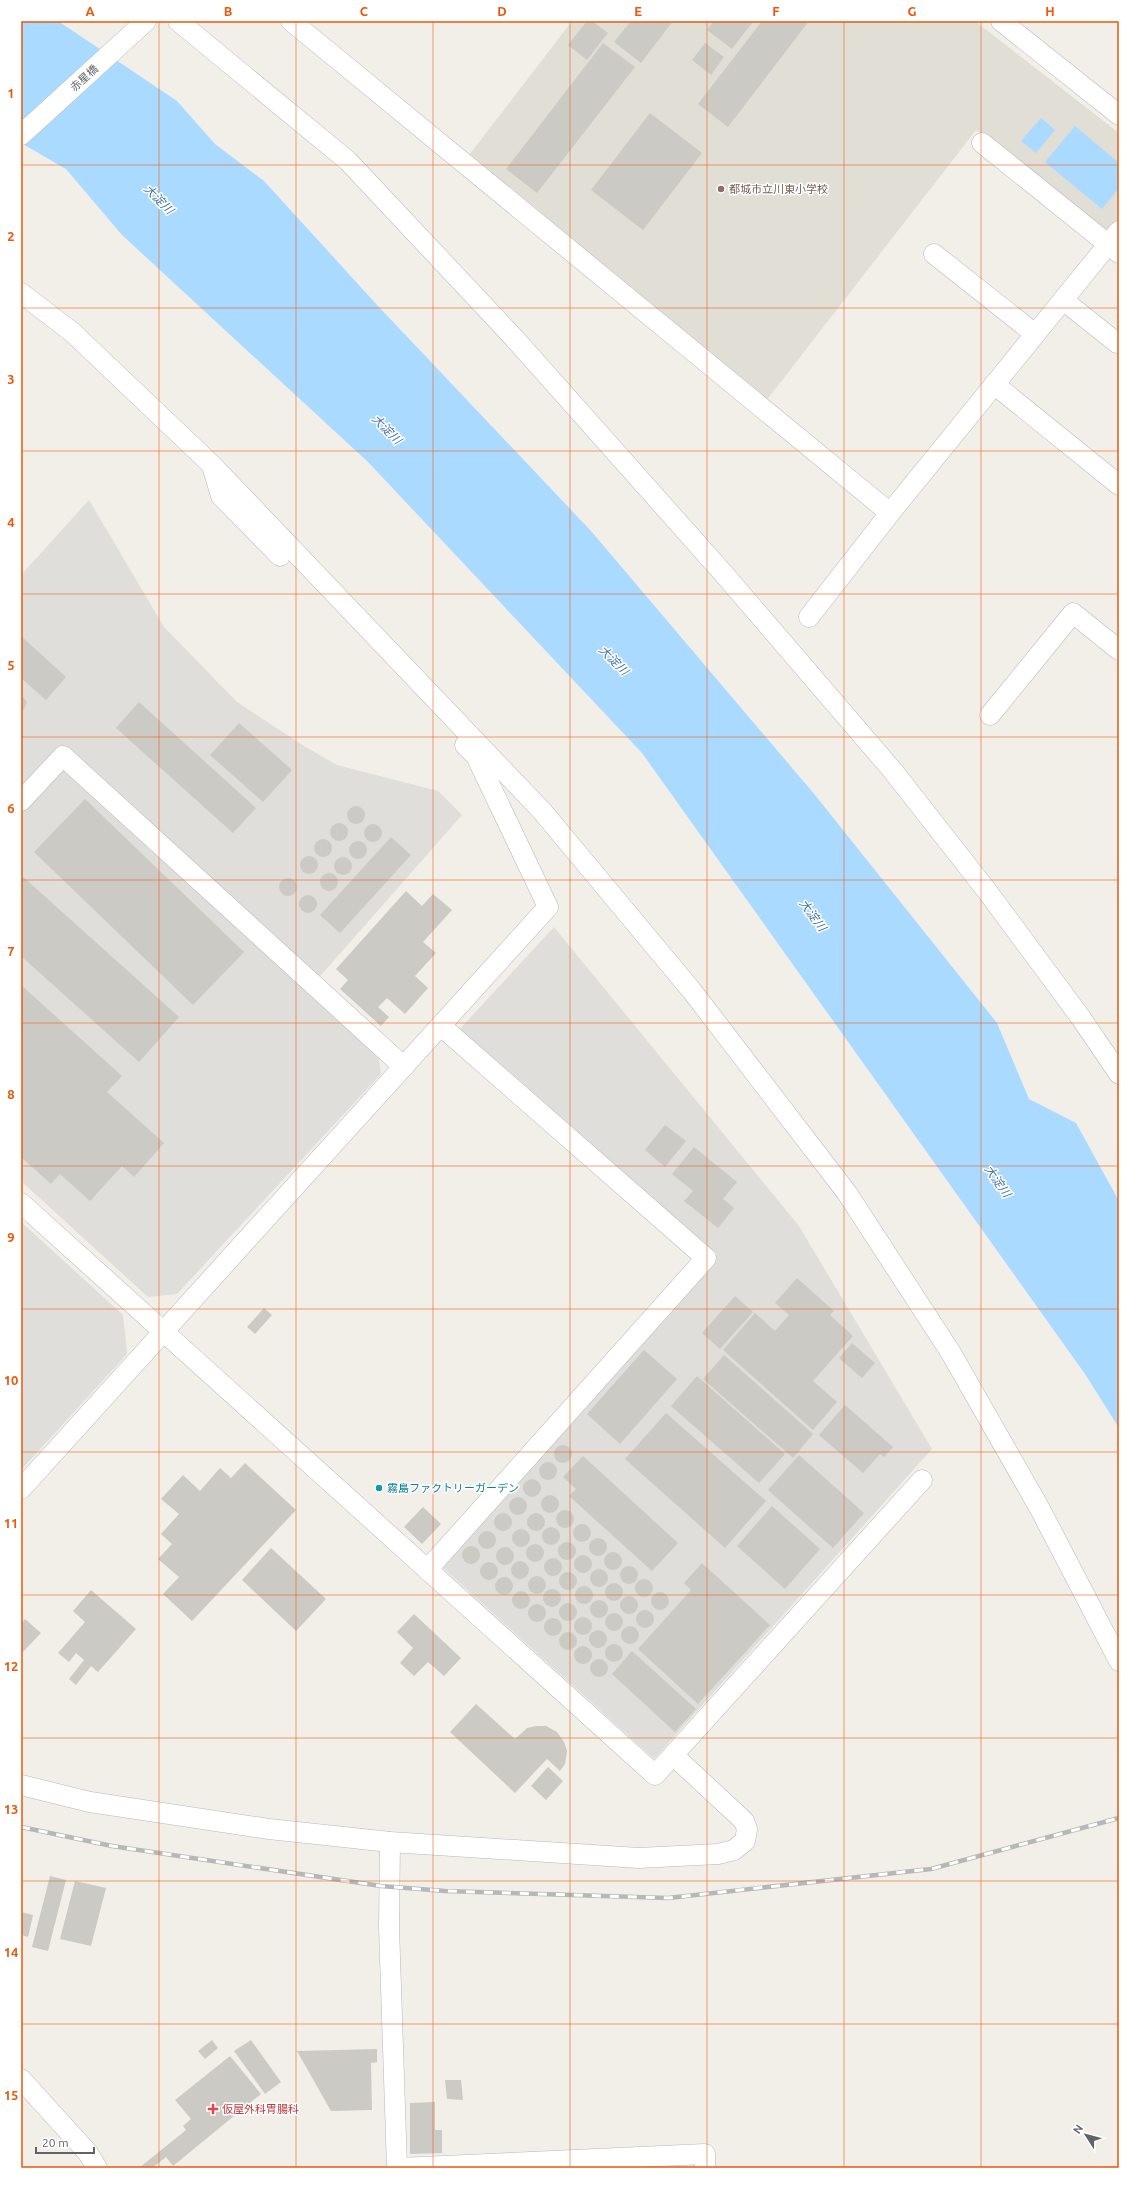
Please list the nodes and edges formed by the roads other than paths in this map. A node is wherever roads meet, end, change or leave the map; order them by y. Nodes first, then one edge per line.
1 (146, 21) edge
2 (178, 21) edge
3 (291, 21) edge
4 (1001, 21) edge
5 (1119, 115) edge
6 (21, 135) edge
7 (982, 143) dead end
8 (1115, 243) edge
9 (934, 254) dead end
10 (21, 293) edge
11 (1063, 300) junction
12 (1035, 334) junction
13 (1117, 343) dead end
14 (994, 384) junction
15 (212, 465) junction
16 (1119, 485) edge
17 (890, 513) junction
18 (808, 617) dead end
19 (1119, 650) edge
20 (990, 715) dead end
21 (21, 801) edge
22 (441, 1026) junction
23 (404, 1067) junction
24 (1119, 1074) edge
25 (21, 1203) edge
26 (163, 1333) junction
27 (922, 1480) dead end
28 (21, 1489) edge
29 (427, 1570) junction
30 (1119, 1661) edge
31 (673, 1755) junction
32 (21, 1785) edge
33 (390, 1842) junction
34 (21, 2079) edge
35 (97, 2168) edge
36 (398, 2168) edge
37 (403, 2168) edge
38 (705, 2168) edge

1 - 6 street, 赤星橋
2 - 24 street
3 - 17 street
4 - 5 street
7 - 8 street
8 - 11 street
9 - 12 street
10 - 15 street
11 - 12 street
11 - 13 street
12 - 14 street
14 - 16 street
14 - 17 street
15 - 22 street
15 - 30 street
17 - 18 street
19 - 20 street
21 - 23 street
22 - 23 street
22 - 29 street
23 - 26 street
25 - 26 street
26 - 28 street
26 - 29 street
27 - 31 street
29 - 31 street
31 - 33 street
32 - 33 street
33 - 36 street
34 - 35 street
36 - 37 street
37 - 38 street

